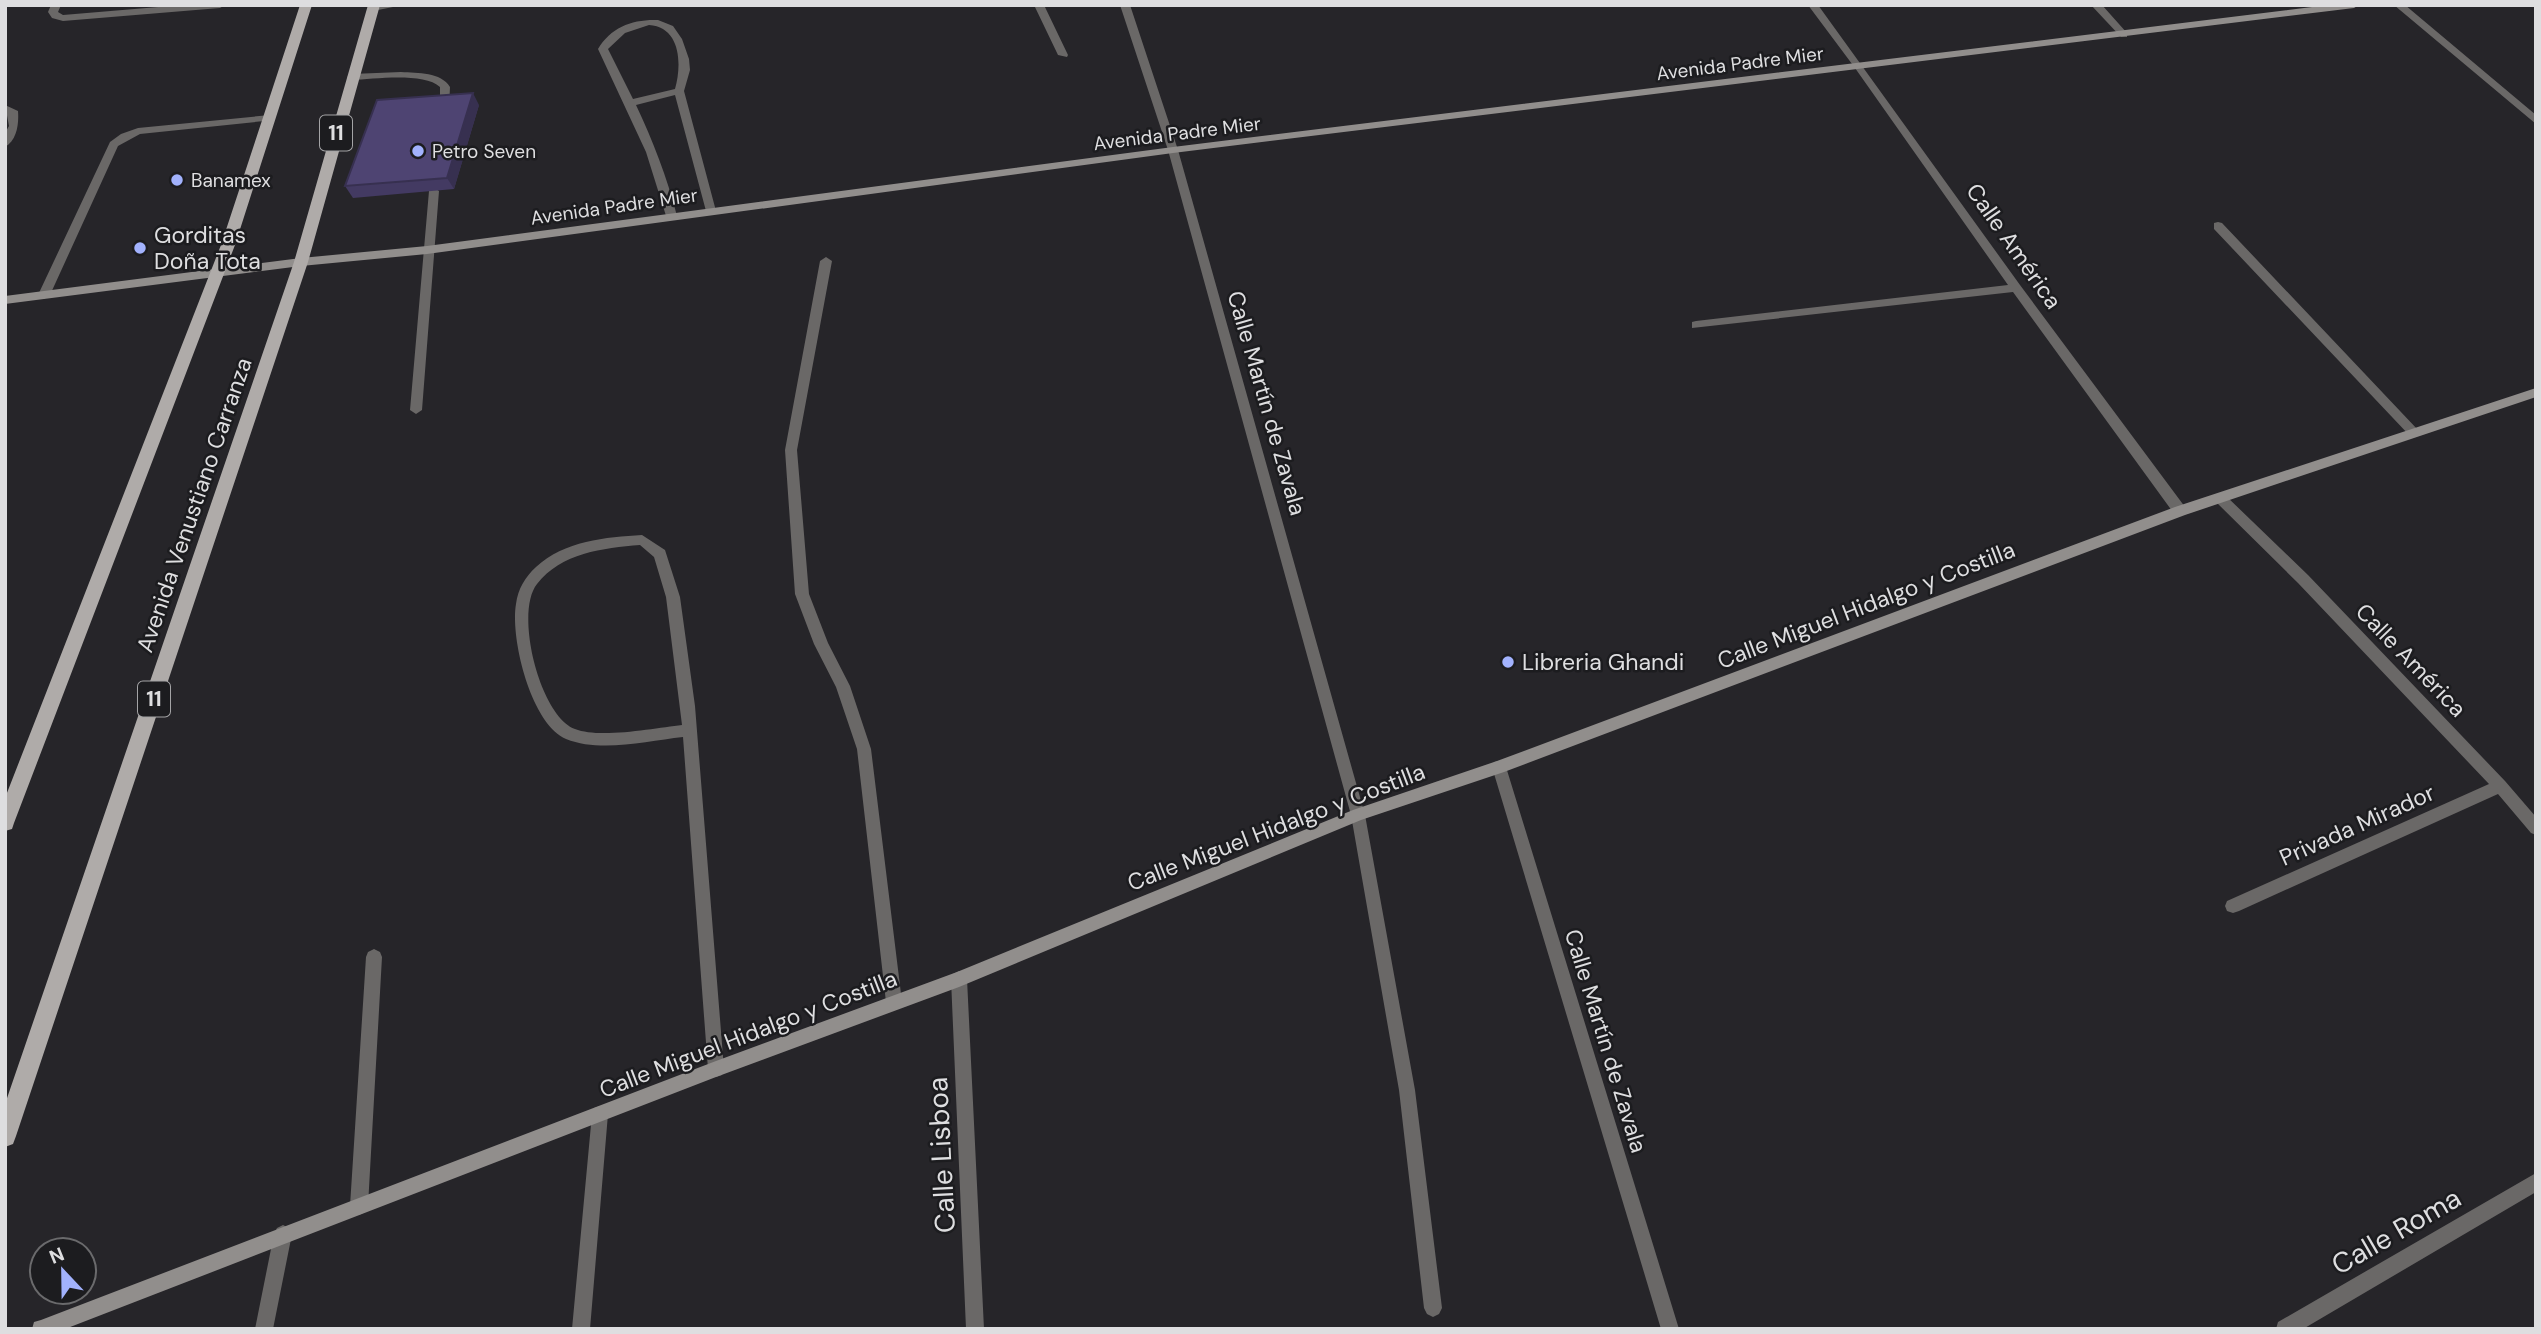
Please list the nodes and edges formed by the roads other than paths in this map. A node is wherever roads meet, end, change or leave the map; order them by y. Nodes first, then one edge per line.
1 (57, 5) edge
2 (220, 5) edge
3 (306, 5) edge
4 (398, 5) edge
5 (1039, 5) edge
6 (1125, 5) edge
7 (1813, 5) edge
8 (2095, 5) edge
9 (2354, 5) edge
10 (2399, 5) edge
11 (373, 7) edge
12 (2124, 35) junction
13 (1063, 55) dead end
14 (1859, 66) junction
15 (352, 77) junction
16 (679, 91) junction
17 (631, 103) junction
18 (445, 107) edge
19 (5, 108) edge
20 (270, 118) junction
21 (2536, 121) edge
22 (5, 144) edge
23 (1173, 150) junction
24 (434, 191) edge
25 (711, 211) junction
26 (671, 216) junction
27 (2218, 226) dead end
28 (427, 250) junction
29 (826, 261) dead end
30 (301, 262) junction
31 (216, 274) junction
32 (2015, 288) junction
33 (44, 295) junction
34 (5, 300) edge
35 (1696, 325) dead end
36 (2536, 392) edge
37 (416, 410) dead end
38 (2414, 433) junction
39 (2220, 498) junction
40 (2180, 511) junction
41 (690, 730) junction
42 (1499, 767) junction
43 (2500, 786) junction
44 (1358, 815) junction
45 (5, 822) edge
46 (2536, 828) edge
47 (2233, 906) dead end
48 (374, 957) dead end
49 (959, 979) junction
50 (894, 1002) junction
51 (716, 1069) junction
52 (600, 1114) junction
53 (5, 1136) edge
54 (2536, 1182) edge
55 (359, 1206) junction
56 (284, 1234) junction
57 (1433, 1308) dead end
58 (41, 1329) edge
59 (264, 1329) edge
60 (581, 1329) edge
61 (975, 1329) edge
62 (1670, 1329) edge
63 (2285, 1329) edge

1 - 2 street
3 - 20 main road
4 - 11 street
5 - 13 street
6 - 23 street, Calle Martín de Zavala
7 - 14 street, Calle América
8 - 12 street
9 - 12 street, Avenida Padre Mier
10 - 21 street
11 - 15 main road, Avenida Venustiano Carranza / 11
12 - 14 street, Avenida Padre Mier
14 - 23 street, Avenida Padre Mier
14 - 32 street, Calle América
15 - 18 street
15 - 30 main road, Avenida Venustiano Carranza / 11
16 - 17 street
16 - 17 street
16 - 25 street
17 - 26 street
19 - 22 street
20 - 31 main road
20 - 33 street
23 - 25 street, Avenida Padre Mier
23 - 44 street, Calle Martín de Zavala
24 - 28 street
25 - 26 street, Avenida Padre Mier
26 - 28 street, Avenida Padre Mier
27 - 38 street
28 - 30 street, Avenida Padre Mier
28 - 37 street
29 - 50 street
30 - 31 street, Avenida Padre Mier
30 - 53 main road, Avenida Venustiano Carranza / 11
31 - 33 street, Avenida Padre Mier
31 - 45 main road
32 - 35 street
32 - 40 street, Calle América
33 - 34 street, Avenida Padre Mier
36 - 38 street, Calle Miguel Hidalgo y Costilla
38 - 39 street, Calle Miguel Hidalgo y Costilla
39 - 40 street, Calle Miguel Hidalgo y Costilla
39 - 43 street, Calle América
40 - 42 street, Calle Miguel Hidalgo y Costilla
41 - 41 street
41 - 51 street
42 - 44 street, Calle Miguel Hidalgo y Costilla
42 - 62 street, Calle Martín de Zavala
43 - 46 street, Calle América
43 - 47 street, Privada Mirador
44 - 49 street, Calle Miguel Hidalgo y Costilla
44 - 57 street, Calle Martín de Zavala
48 - 55 street
49 - 50 street, Calle Miguel Hidalgo y Costilla
49 - 61 street, Calle Lisboa
50 - 51 street, Calle Miguel Hidalgo y Costilla
51 - 52 street, Calle Miguel Hidalgo y Costilla
52 - 55 street, Calle Miguel Hidalgo y Costilla
52 - 60 street
54 - 63 street, Calle Roma
55 - 56 street, Calle Miguel Hidalgo y Costilla
56 - 58 street, Calle Miguel Hidalgo y Costilla
56 - 59 street

